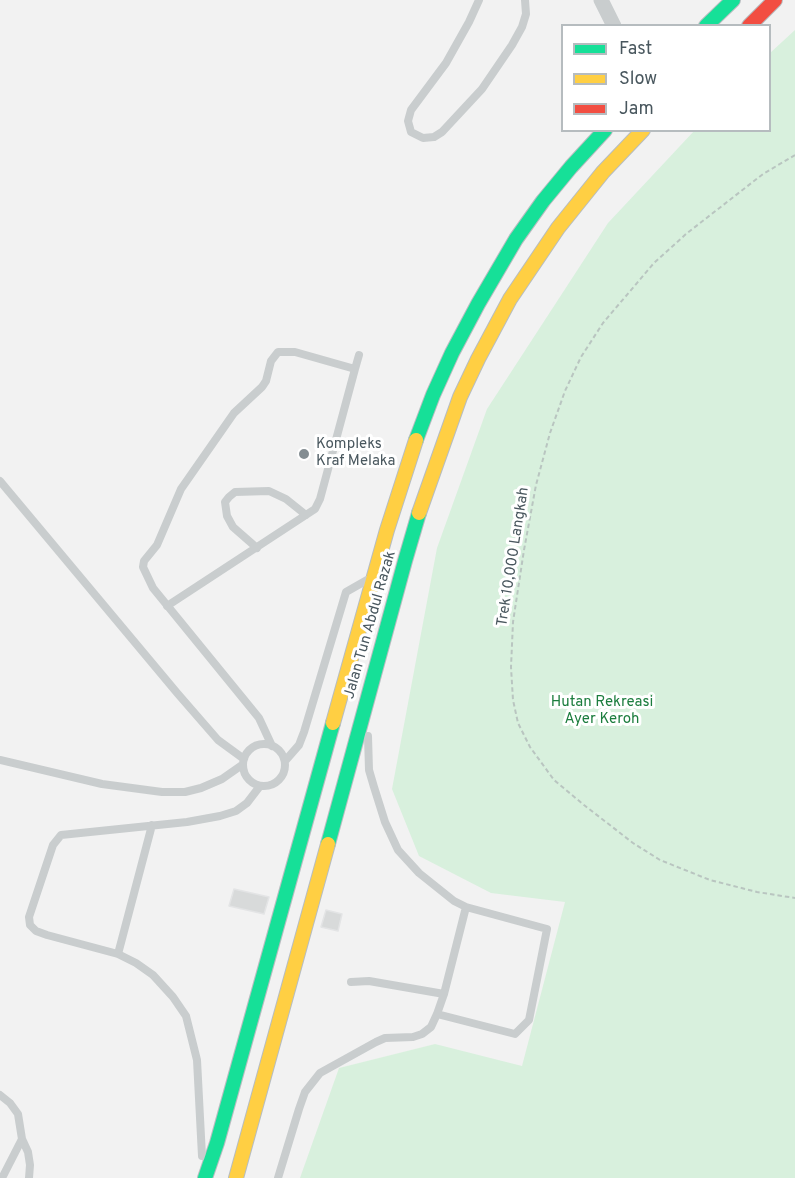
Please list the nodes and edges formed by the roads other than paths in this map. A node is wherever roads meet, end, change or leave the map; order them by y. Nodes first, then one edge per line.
1 (479, 0) edge
2 (525, 0) edge
3 (733, 0) edge
4 (775, 0) edge
5 (604, 3) edge
6 (710, 22) edge
7 (613, 24) edge
8 (625, 24) edge
9 (751, 24) edge
10 (603, 132) edge
11 (641, 132) edge
12 (359, 355) dead end
13 (355, 369) junction
14 (0, 481) edge
15 (306, 515) junction
16 (257, 548) junction
17 (374, 575) junction
18 (167, 606) junction
19 (366, 701) junction
20 (272, 746) junction
21 (0, 760) edge
22 (285, 761) junction
23 (243, 762) junction
24 (260, 786) junction
25 (152, 825) junction
26 (466, 907) junction
27 (118, 954) junction
28 (351, 982) dead end
29 (444, 994) junction
30 (437, 1014) junction
31 (0, 1095) edge
32 (22, 1139) junction
33 (2, 1178) edge
34 (29, 1178) edge
35 (204, 1178) edge
36 (236, 1178) edge
37 (278, 1178) edge

1 - 2 lane
3 - 6 highway
4 - 9 highway
5 - 7 street
5 - 8 street
10 - 17 highway, Jalan Tun Abdul Razak
11 - 19 highway, Jalan Tun Abdul Razak
12 - 13 lane
13 - 15 lane
13 - 18 lane
14 - 23 lane
15 - 16 lane
15 - 16 lane
16 - 18 lane
17 - 22 lane
17 - 35 highway, Jalan Tun Abdul Razak
18 - 20 lane
19 - 26 lane
19 - 36 highway, Jalan Tun Abdul Razak
20 - 22 lane
20 - 23 lane
21 - 23 lane
22 - 24 lane
23 - 24 lane
24 - 25 lane
25 - 27 lane
25 - 27 lane
26 - 29 lane
26 - 30 lane
27 - 35 lane
28 - 29 lane
29 - 30 lane
30 - 37 lane
31 - 32 lane
32 - 33 lane
32 - 34 lane

